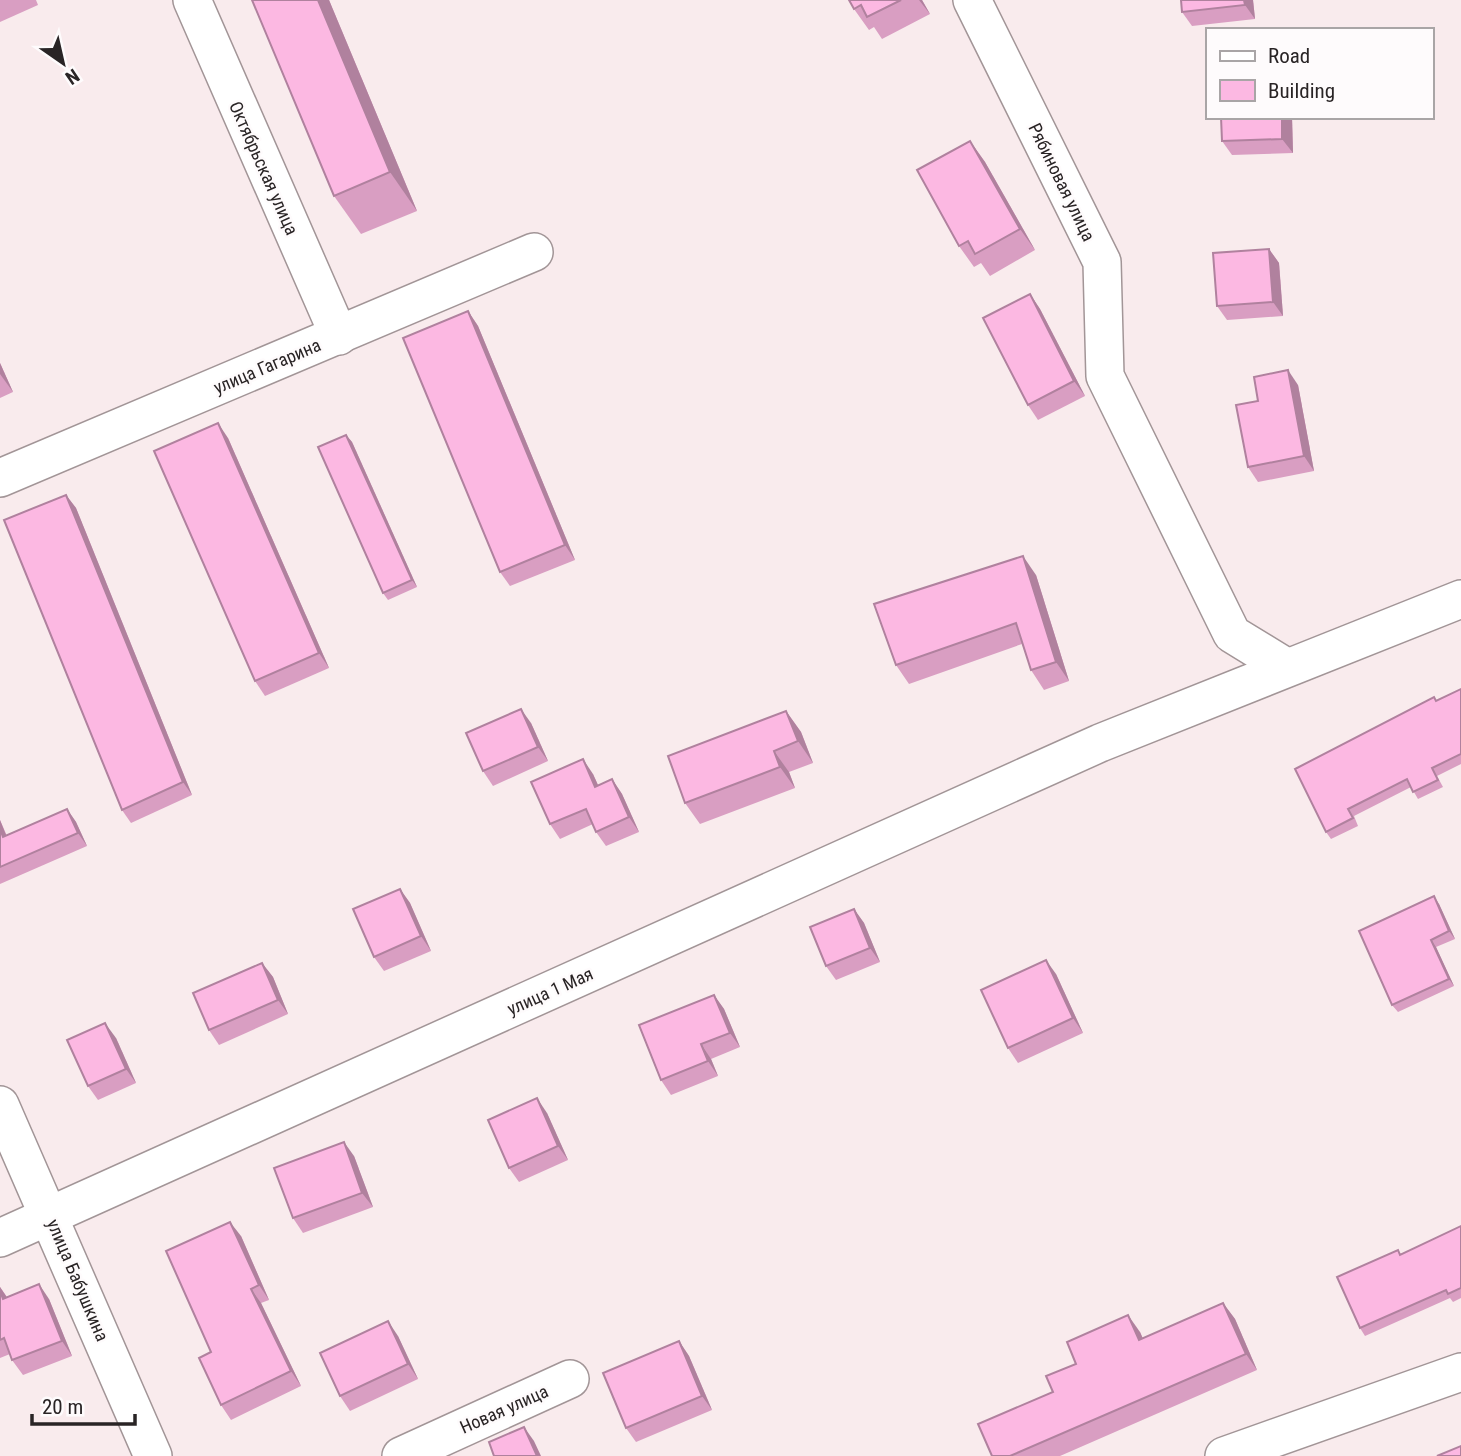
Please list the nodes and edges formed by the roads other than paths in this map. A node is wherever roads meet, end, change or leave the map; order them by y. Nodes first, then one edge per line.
1 (192, 0) edge
2 (972, 0) edge
3 (534, 251) dead end
4 (339, 336) junction
5 (0, 478) edge
6 (1461, 598) edge
7 (1286, 667) junction
8 (0, 1105) edge
9 (51, 1215) junction
10 (0, 1238) edge
11 (1461, 1372) edge
12 (570, 1379) dead end
13 (153, 1456) edge
14 (401, 1456) edge
15 (1223, 1456) edge

1 - 4 street, Октябрьская улица
2 - 7 street, Рябиновая улица
3 - 4 street, улица Гагарина
4 - 5 street, улица Гагарина
6 - 7 street, улица 1 Мая
7 - 9 street, улица 1 Мая
8 - 9 street, улица Бабушкина
9 - 10 street, улица 1 Мая
9 - 13 street, улица Бабушкина
11 - 15 street
12 - 14 street, Новая улица

